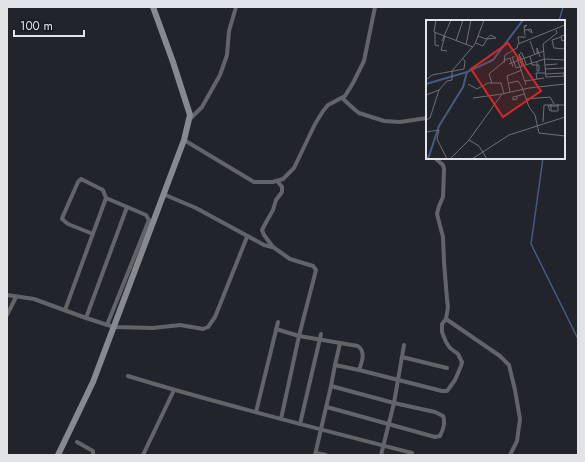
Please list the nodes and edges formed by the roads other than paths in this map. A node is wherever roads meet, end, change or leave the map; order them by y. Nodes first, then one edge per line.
1 (153, 7) edge
2 (236, 7) edge
3 (375, 7) edge
4 (342, 98) junction
5 (426, 118) edge
6 (190, 119) junction
7 (184, 140) junction
8 (436, 159) edge
9 (278, 182) junction
10 (163, 194) junction
11 (106, 198) junction
12 (127, 208) junction
13 (93, 234) junction
14 (247, 237) junction
15 (273, 247) junction
16 (7, 296) edge
17 (16, 297) junction
18 (64, 310) junction
19 (7, 315) edge
20 (86, 318) junction
21 (446, 318) junction
22 (278, 322) dead end
23 (111, 326) junction
24 (276, 329) junction
25 (321, 334) dead end
26 (299, 336) junction
27 (320, 340) junction
28 (340, 343) junction
29 (404, 345) dead end
30 (402, 357) junction
31 (336, 366) junction
32 (447, 368) dead end
33 (359, 370) junction
34 (128, 376) dead end
35 (398, 380) junction
36 (331, 386) junction
37 (174, 390) junction
38 (394, 403) junction
39 (326, 407) junction
40 (256, 412) junction
41 (281, 419) junction
42 (300, 424) junction
43 (389, 424) junction
44 (321, 429) junction
45 (77, 442) dead end
46 (384, 445) junction
47 (412, 453) dead end
48 (315, 454) edge
49 (58, 455) edge
50 (93, 455) edge
51 (143, 455) edge
52 (326, 455) edge
53 (381, 455) edge
54 (510, 455) edge

1 - 6 street
2 - 6 street
3 - 4 street
4 - 5 street
4 - 9 street
6 - 7 street
7 - 9 street
7 - 10 street
8 - 21 street
9 - 15 street
10 - 14 street
10 - 23 street
11 - 12 street
11 - 13 street
11 - 13 street
12 - 20 street
12 - 23 street
13 - 18 street
14 - 15 street
14 - 23 street
15 - 26 street
16 - 17 street
17 - 18 street
17 - 19 street
18 - 20 street
20 - 23 street
21 - 35 street
21 - 54 street
22 - 24 street
23 - 49 street
24 - 26 street
24 - 40 street
25 - 27 street
26 - 27 street
26 - 41 street
27 - 28 street
27 - 42 street
28 - 31 street
28 - 33 street
29 - 30 street
30 - 32 street
30 - 35 street
31 - 33 street
31 - 36 street
33 - 35 street
34 - 37 street
35 - 38 street
36 - 38 street
36 - 39 street
37 - 40 street
37 - 51 street
38 - 43 street
38 - 43 street
39 - 43 street
39 - 44 street
40 - 41 street
41 - 42 street
42 - 44 street
43 - 46 street
44 - 46 street
44 - 48 street
45 - 50 street
46 - 47 street
46 - 53 street
48 - 52 street

